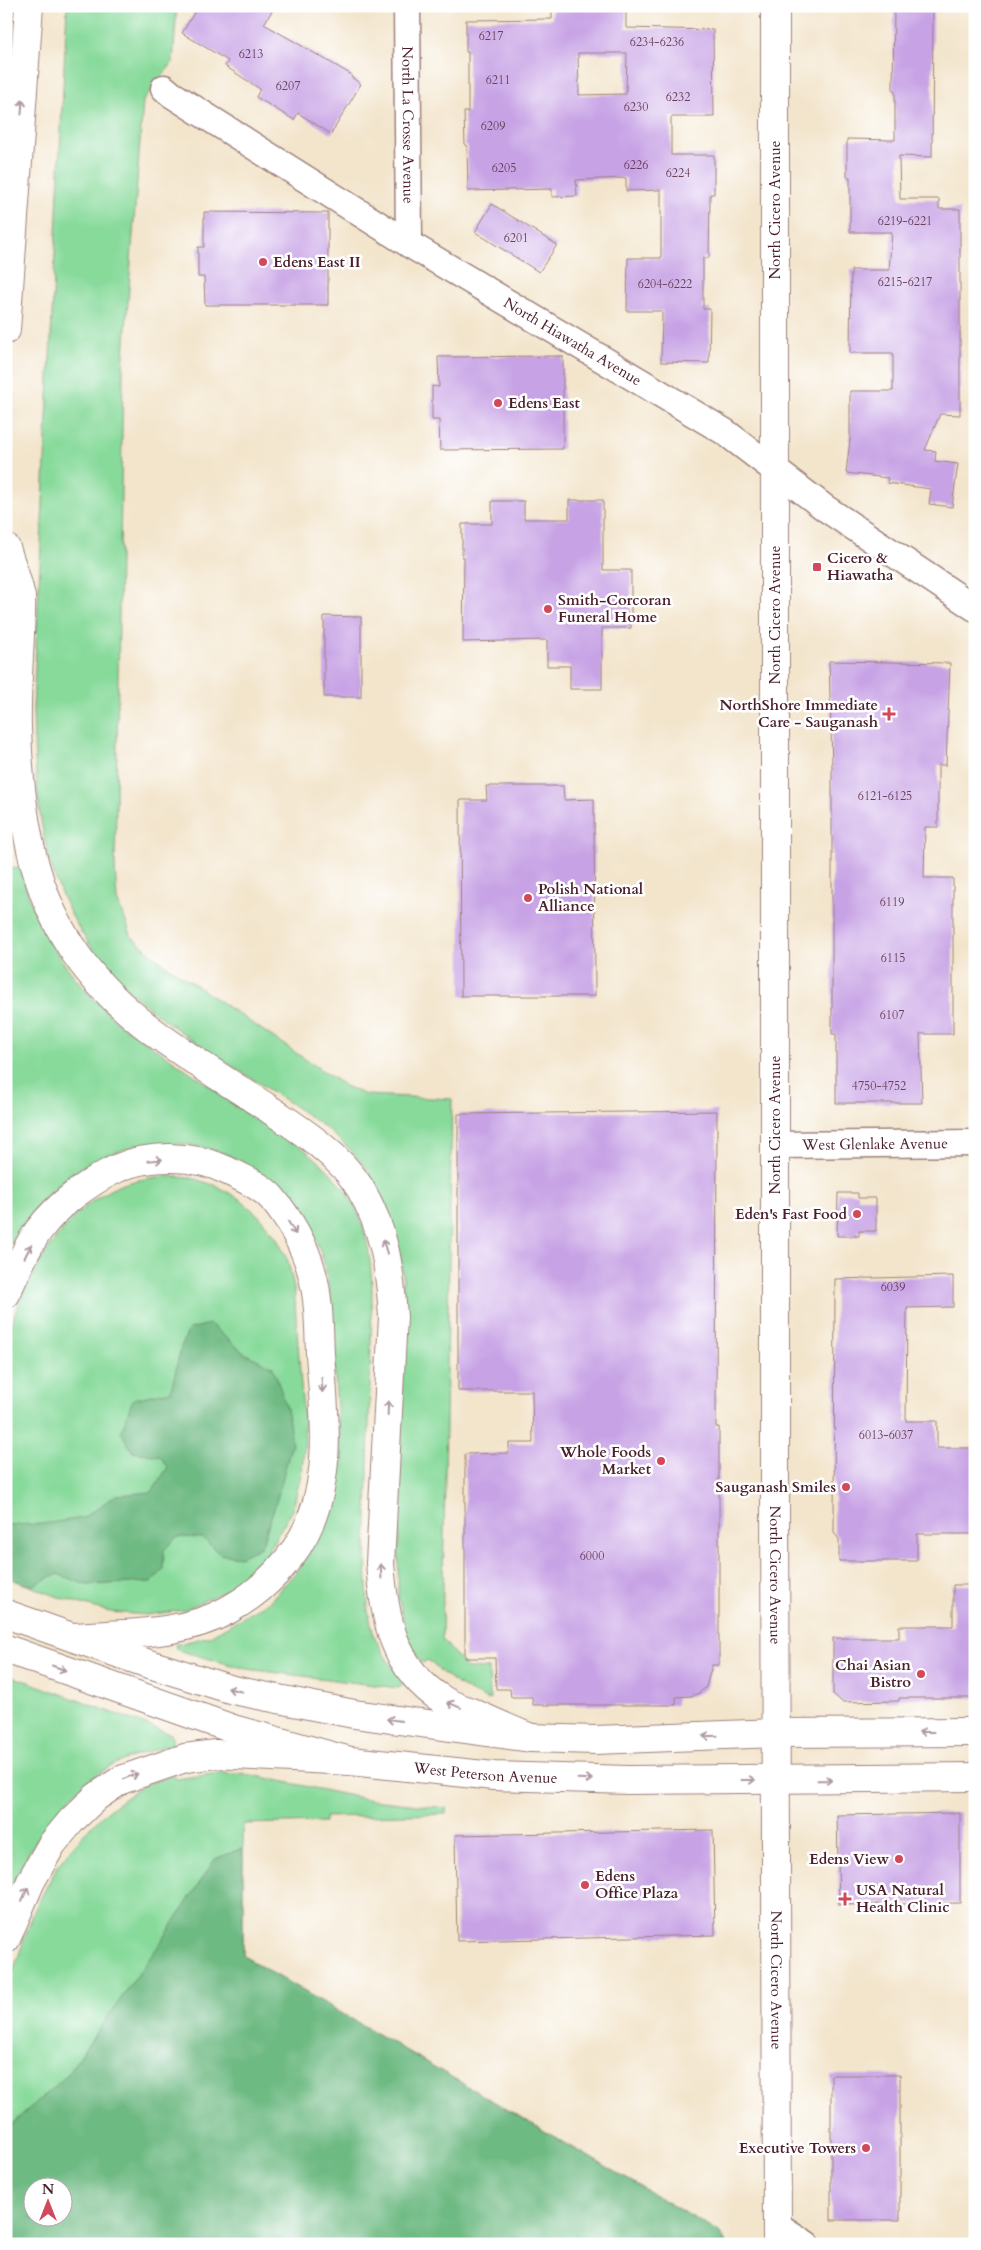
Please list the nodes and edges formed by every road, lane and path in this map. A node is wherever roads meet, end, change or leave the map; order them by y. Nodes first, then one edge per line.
1 (30, 6) edge
2 (407, 6) edge
3 (775, 6) edge
4 (164, 88) dead end
5 (409, 244) junction
6 (6, 330) edge
7 (775, 470) junction
8 (6, 548) edge
9 (975, 608) edge
10 (975, 1143) edge
11 (775, 1145) junction
12 (6, 1294) edge
13 (11, 1615) edge
14 (73, 1637) junction
15 (9, 1650) edge
16 (975, 1732) edge
17 (776, 1734) junction
18 (531, 1738) junction
19 (350, 1761) junction
20 (975, 1777) edge
21 (776, 1780) junction
22 (6, 1939) edge
23 (777, 2234) edge
24 (806, 2244) edge

6 -> 1 main road
2 - 5 street, North La Crosse Avenue
3 - 7 main road, North Cicero Avenue
4 - 5 street, North Hiawatha Avenue
5 - 7 street, North Hiawatha Avenue
7 - 9 street, North Hiawatha Avenue
7 - 11 main road, North Cicero Avenue
18 -> 8 main road
10 - 11 street, West Glenlake Avenue
11 - 17 main road, North Cicero Avenue
12 -> 14 main road
13 - 14 main road
18 -> 14 main road
15 -> 19 main road, West Peterson Avenue
16 -> 17 main road
17 -> 18 main road
17 - 21 main road, North Cicero Avenue
19 -> 21 main road, West Peterson Avenue
22 -> 19 main road
21 -> 20 main road, West Peterson Avenue
21 - 23 main road, North Cicero Avenue
23 - 24 street

